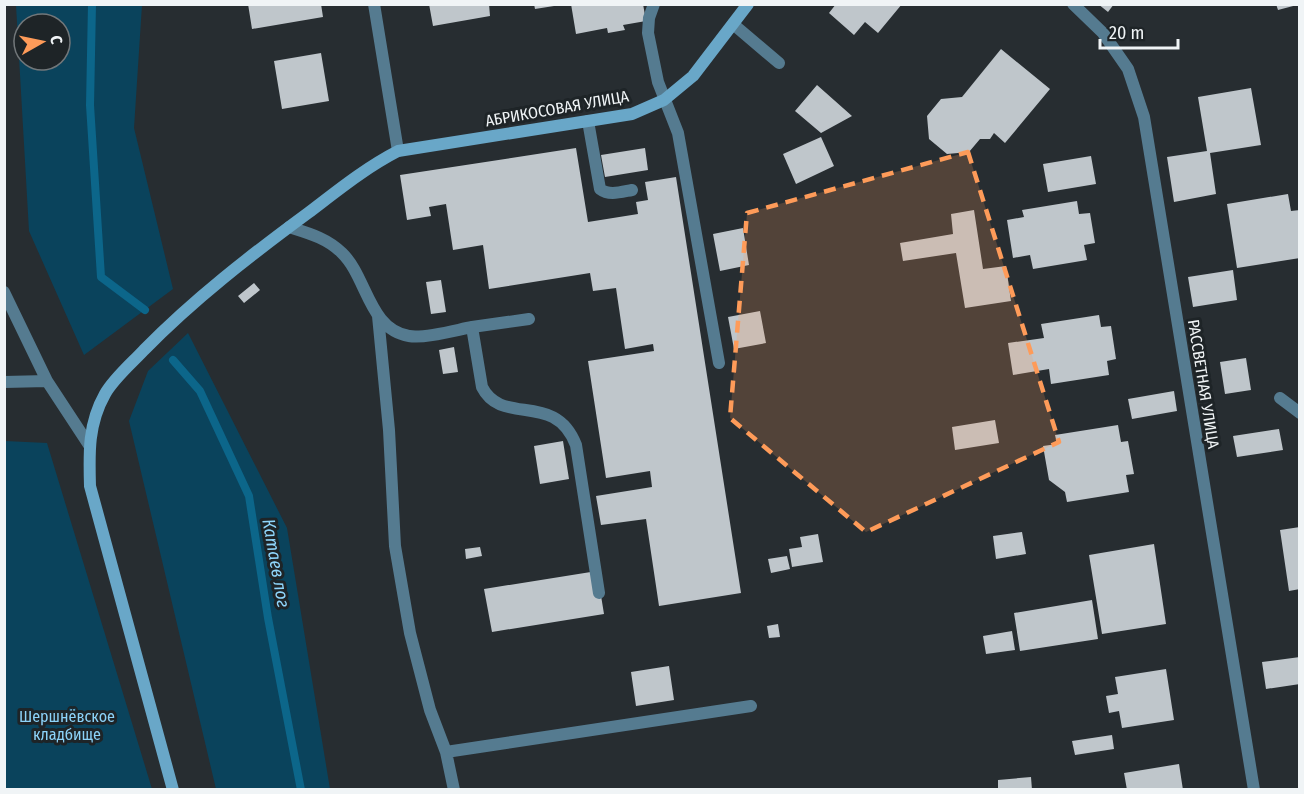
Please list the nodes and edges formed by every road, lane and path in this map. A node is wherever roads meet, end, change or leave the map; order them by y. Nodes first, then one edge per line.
1 (374, 4) edge
2 (654, 4) edge
3 (748, 4) edge
4 (1073, 4) edge
5 (733, 24) junction
6 (779, 63) dead end
7 (664, 100) junction
8 (588, 122) junction
9 (398, 151) junction
10 (632, 190) dead end
11 (289, 227) junction
12 (4, 292) edge
13 (378, 316) junction
14 (529, 319) dead end
15 (472, 327) junction
16 (719, 363) dead end
17 (47, 381) junction
18 (4, 382) edge
19 (1280, 398) dead end
20 (1299, 413) edge
21 (89, 444) junction
22 (599, 593) dead end
23 (751, 706) dead end
24 (446, 752) junction
25 (173, 789) edge
26 (454, 789) edge
27 (1254, 789) edge

1 - 9 street
2 - 7 street
3 - 5 street, АБРИКОСОВАЯ УЛИЦА
4 - 27 street, РАССВЕТНАЯ УЛИЦА
5 - 6 street
5 - 7 street, АБРИКОСОВАЯ УЛИЦА
7 - 8 street, АБРИКОСОВАЯ УЛИЦА
7 - 16 street
8 - 9 street, АБРИКОСОВАЯ УЛИЦА
8 - 10 street
9 - 11 street
11 - 13 street
11 - 21 street
12 - 17 street
13 - 15 street
13 - 24 street
14 - 15 street
15 - 22 street
17 - 18 street
17 - 21 street
19 - 20 street
21 - 25 street
23 - 24 street
24 - 26 street

